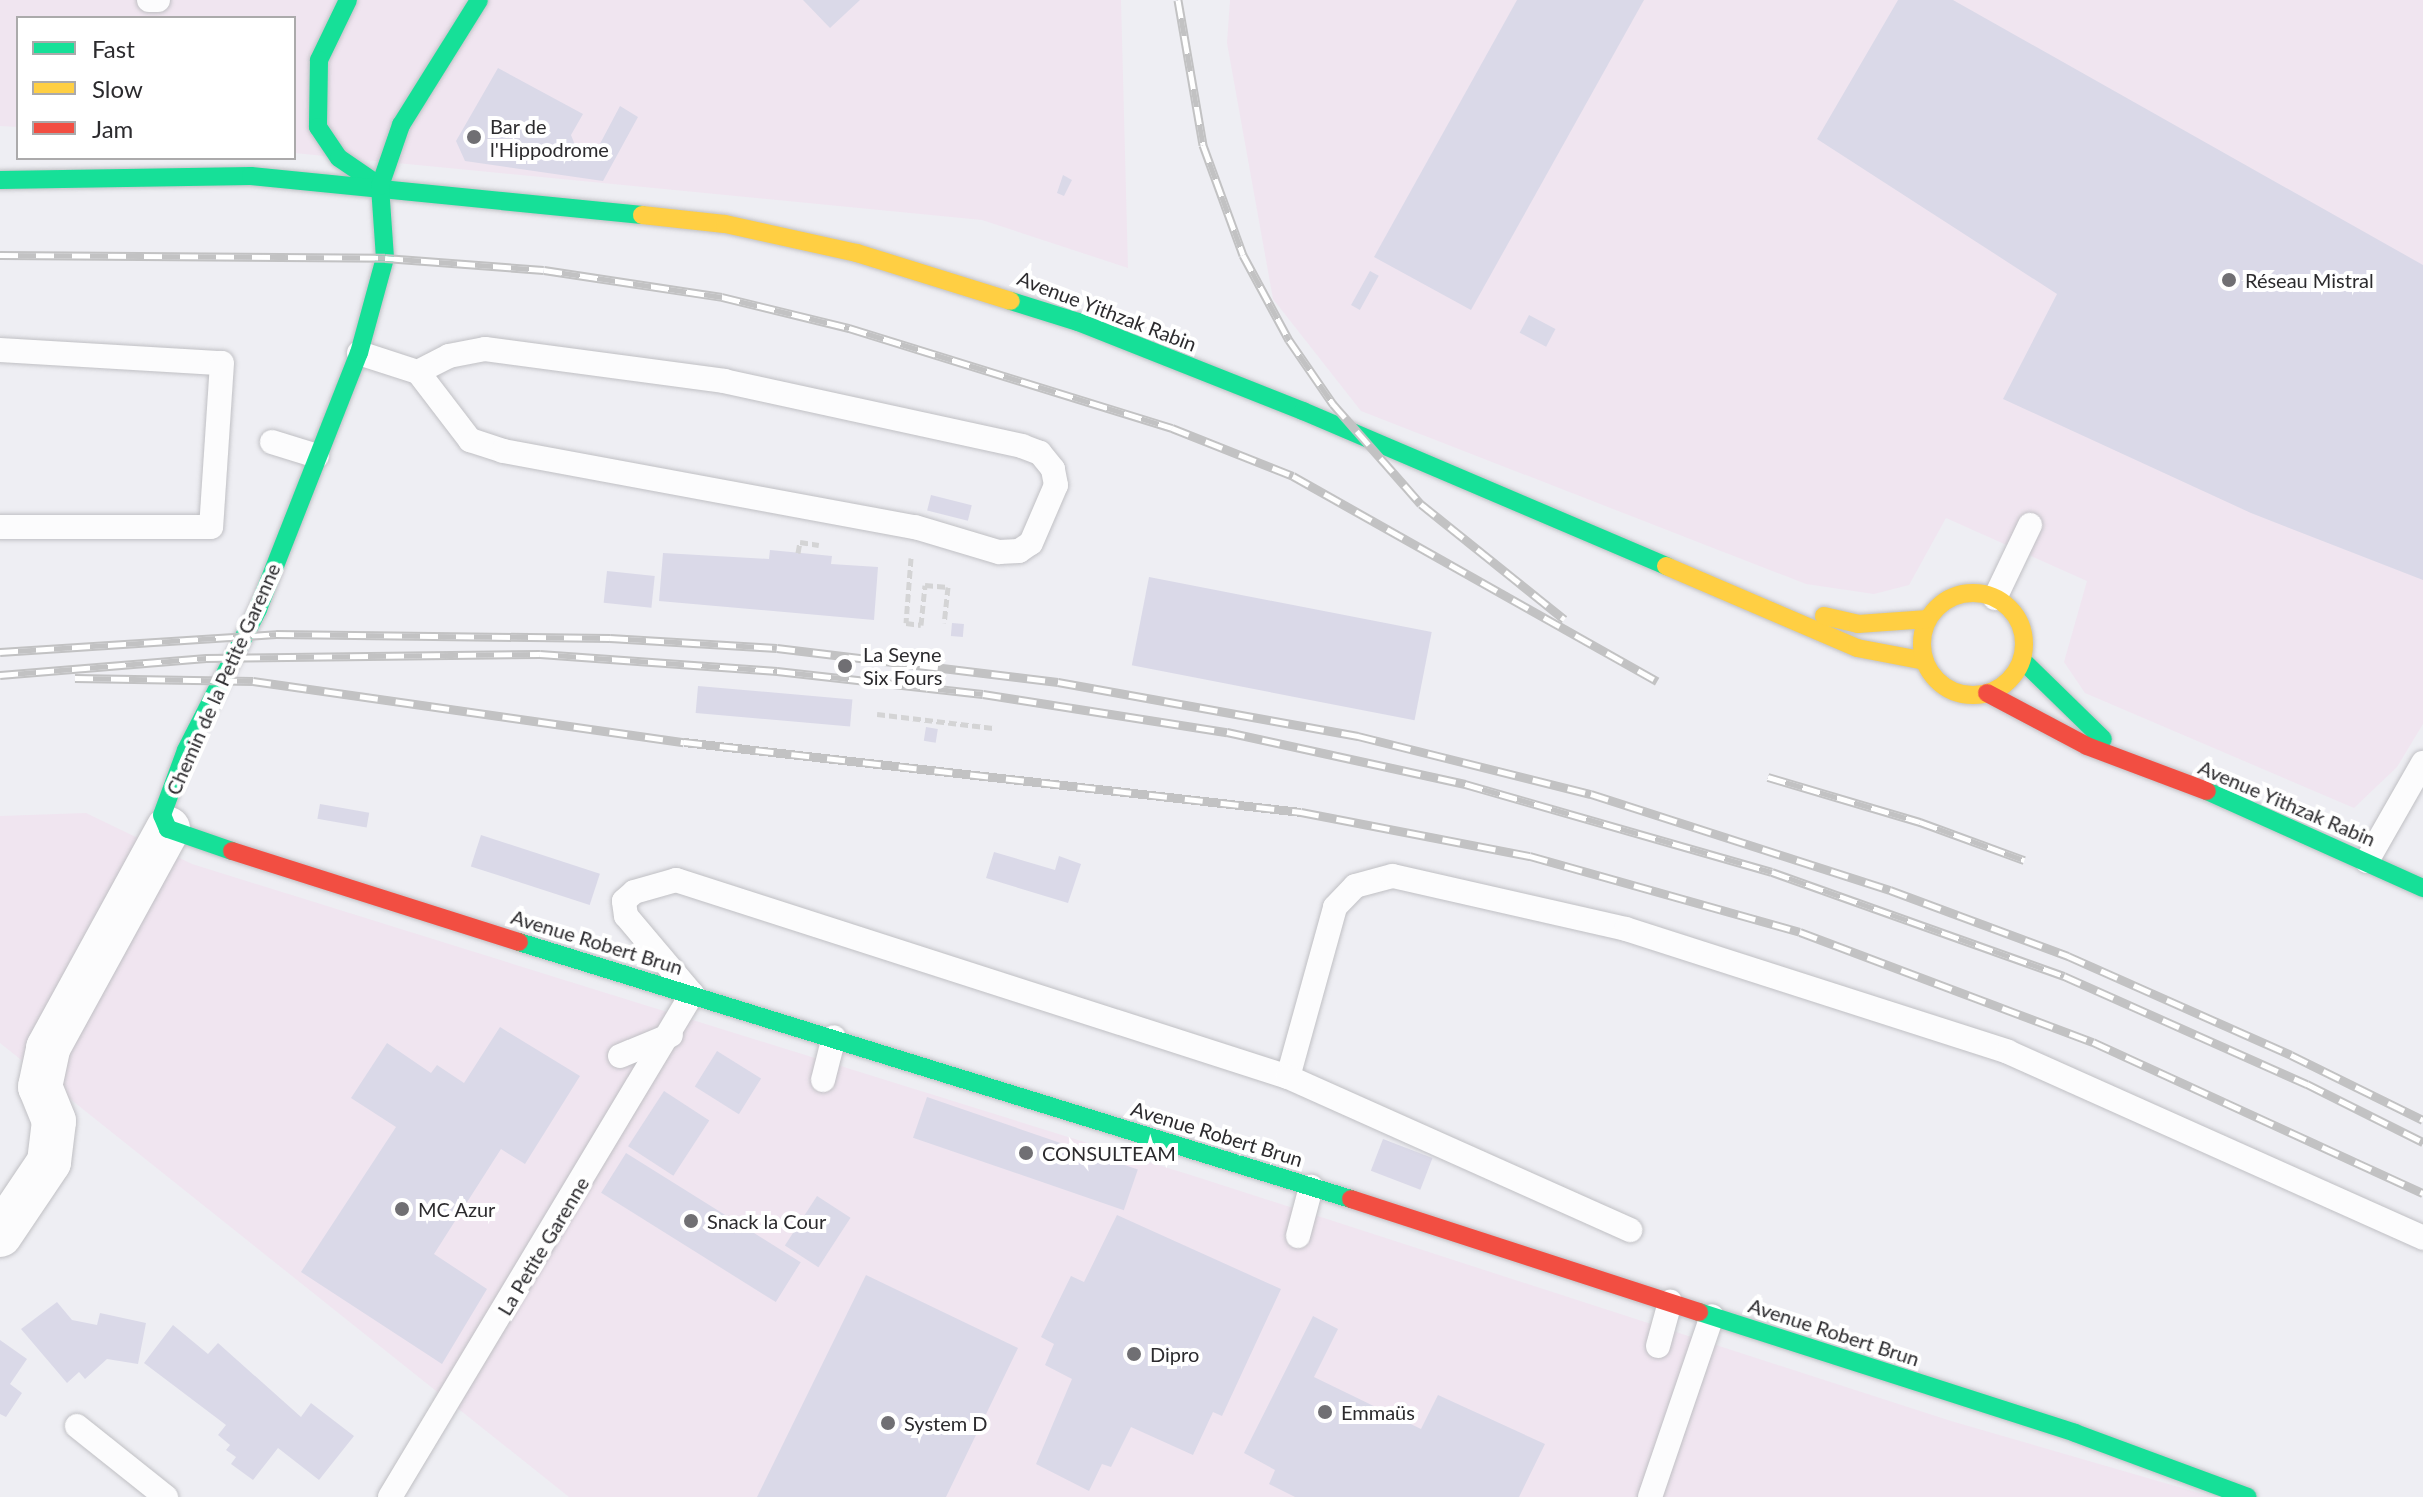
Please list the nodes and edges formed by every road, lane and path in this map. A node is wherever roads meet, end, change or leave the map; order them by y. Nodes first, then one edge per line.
1 (149, 0) edge
2 (158, 0) edge
3 (348, 0) edge
4 (479, 0) edge
5 (315, 22) dead end
6 (116, 160) edge
7 (91, 177) junction
8 (0, 180) edge
9 (380, 186) junction
10 (0, 350) edge
11 (359, 353) junction
12 (418, 372) junction
13 (272, 442) dead end
14 (317, 456) junction
15 (2030, 525) dead end
16 (0, 527) edge
17 (914, 527) junction
18 (1995, 598) junction
19 (1781, 614) junction
20 (1928, 619) junction
21 (944, 623) dead end
22 (2022, 660) junction
23 (1925, 661) junction
24 (1987, 693) junction
25 (877, 714) dead end
26 (993, 728) dead end
27 (2132, 761) junction
28 (2423, 763) edge
29 (168, 829) junction
30 (2367, 861) junction
31 (2423, 888) edge
32 (692, 994) junction
33 (671, 1035) junction
34 (834, 1037) junction
35 (620, 1056) dead end
36 (1288, 1077) junction
37 (823, 1080) dead end
38 (1311, 1187) junction
39 (1630, 1230) dead end
40 (0, 1235) edge
41 (1298, 1236) dead end
42 (2423, 1238) edge
43 (1670, 1302) junction
44 (1712, 1316) junction
45 (1658, 1346) dead end
46 (77, 1426) dead end
47 (166, 1497) edge
48 (390, 1497) edge
49 (1650, 1497) edge
50 (2248, 1497) edge

1 - 2 lane
3 - 5 street
3 - 9 street
4 - 9 street
6 - 7 street
7 - 8 street, Avenue Yithzak Rabin
7 - 9 street, Avenue Yithzak Rabin
9 - 11 street, Chemin de la Petite Garenne
9 - 19 street, Avenue Yithzak Rabin
10 - 16 lane
11 - 12 lane
11 - 14 street, Chemin de la Petite Garenne
12 - 17 lane
12 - 17 lane
13 - 14 lane
14 - 29 street, Chemin de la Petite Garenne
15 - 18 lane
17 - 21 path
18 - 20 street
18 - 22 street
19 - 20 street
19 - 23 street
20 - 23 street
22 - 24 street
22 - 27 street
23 - 24 street
24 - 27 street
25 - 26 path
27 - 30 street, Avenue Yithzak Rabin
28 - 30 lane
29 - 32 street, Avenue Robert Brun
29 - 40 street, Chemin de la Petite Garenne
30 - 31 street, Avenue Yithzak Rabin
32 - 33 lane, La Petite Garenne
32 - 34 street, Avenue Robert Brun
32 - 36 lane
33 - 35 lane
33 - 48 lane, La Petite Garenne
34 - 37 lane
34 - 38 street, Avenue Robert Brun
36 - 39 lane
36 - 42 lane
38 - 41 lane
38 - 43 street, Avenue Robert Brun
43 - 44 street, Avenue Robert Brun
43 - 45 lane
44 - 49 lane
44 - 50 street, Avenue Robert Brun
46 - 47 lane

